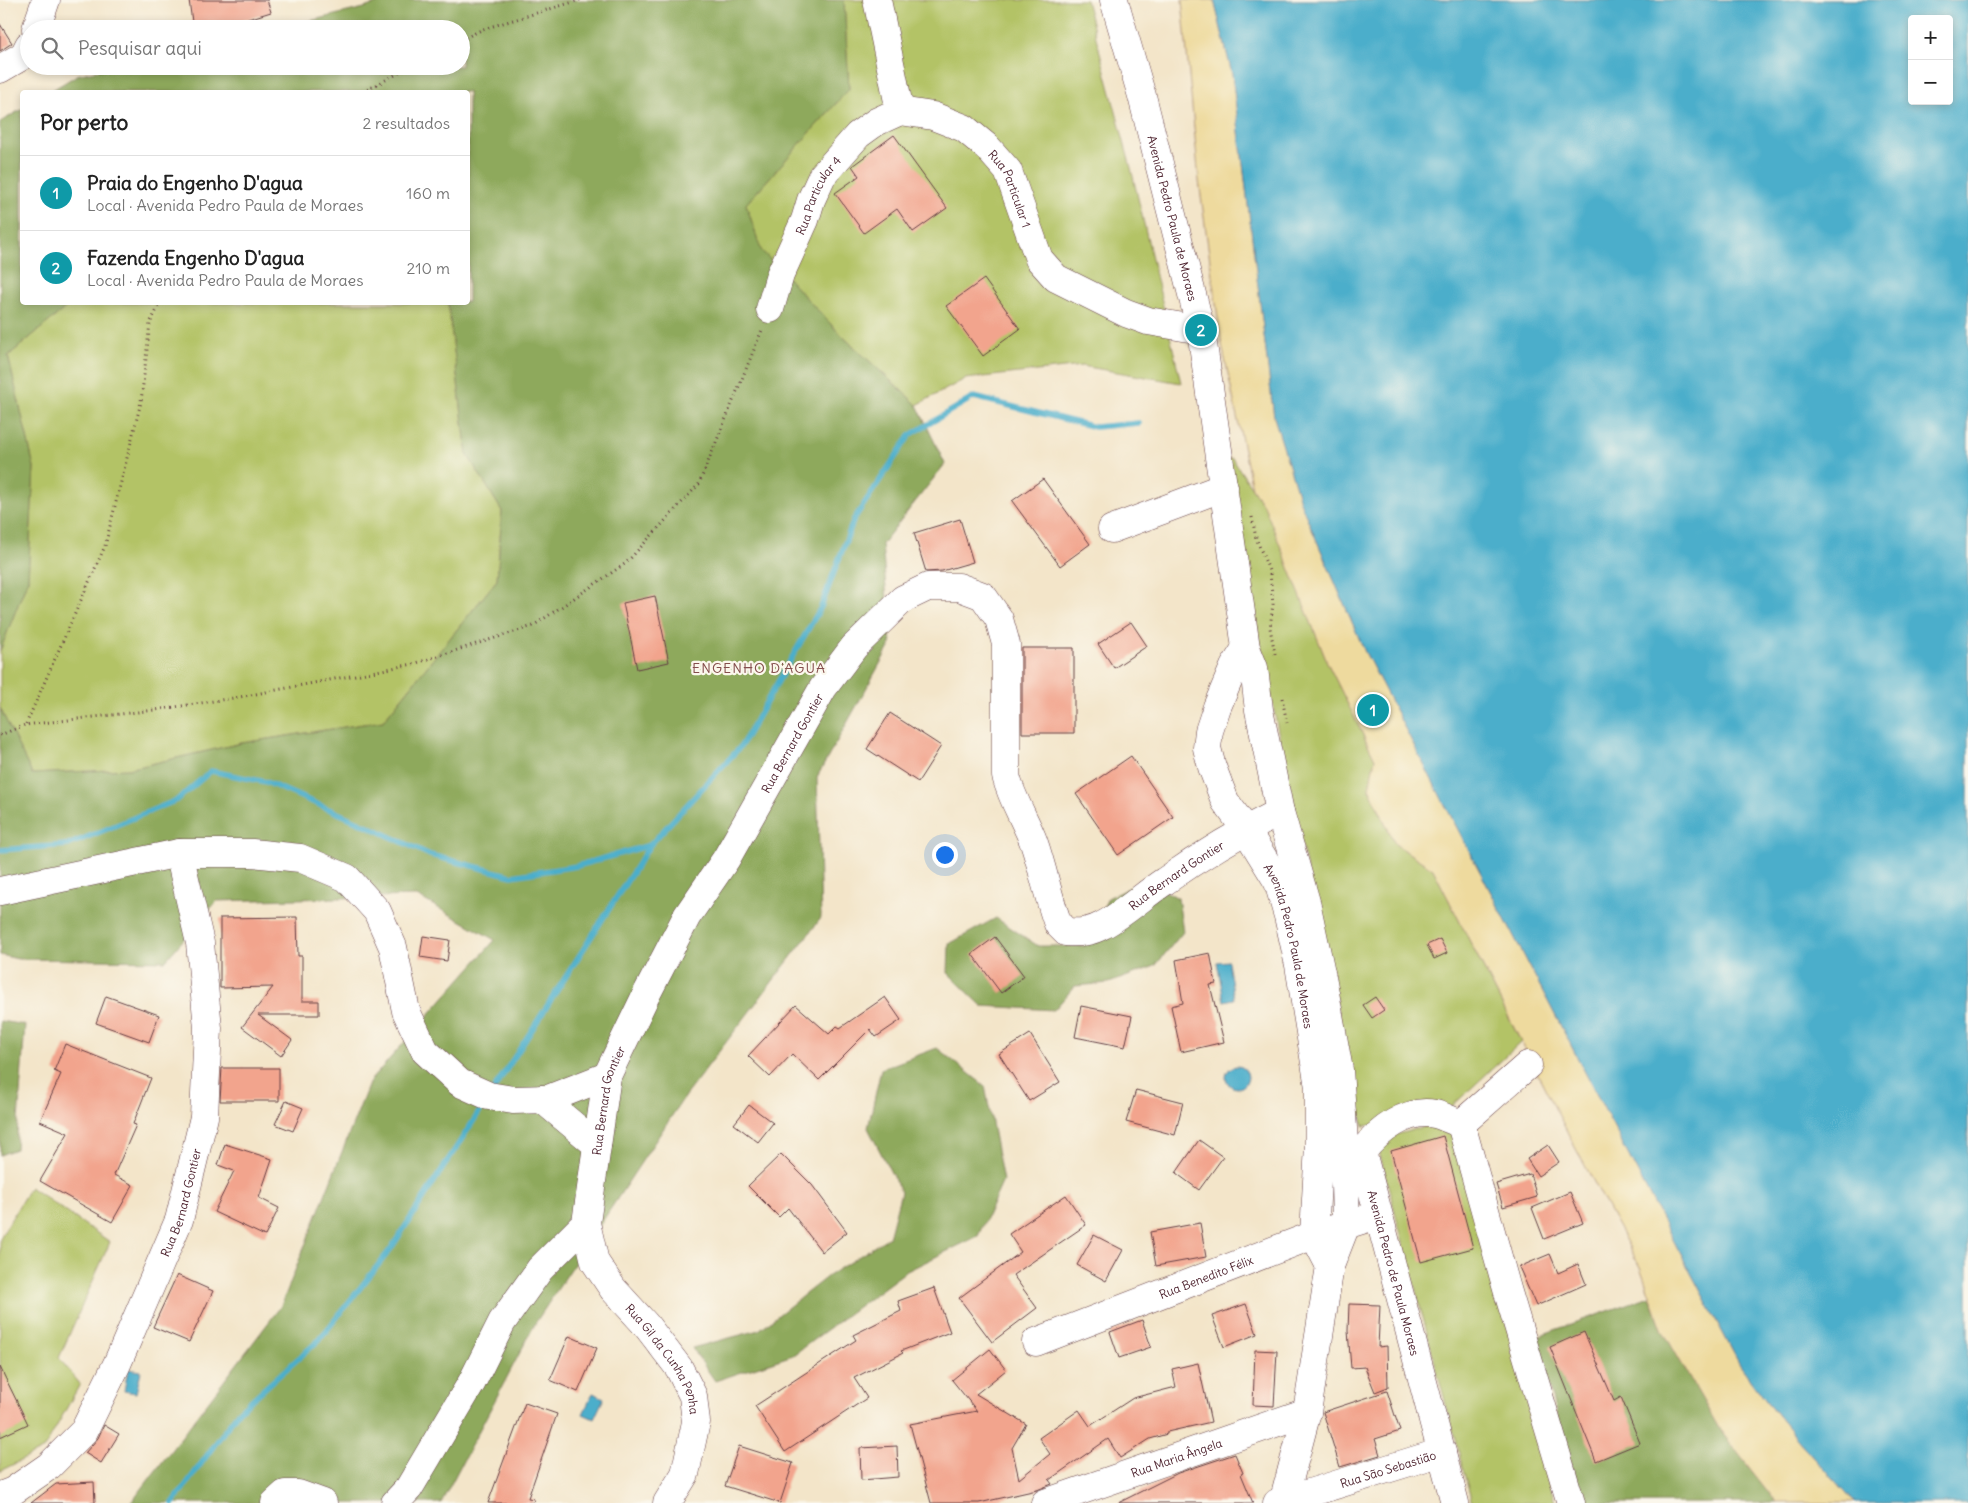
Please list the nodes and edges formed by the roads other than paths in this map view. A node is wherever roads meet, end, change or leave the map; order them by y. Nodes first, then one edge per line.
1 (46, 0) edge
2 (877, 0) edge
3 (1114, 0) edge
4 (39, 20) edge
5 (20, 56) edge
6 (0, 69) edge
7 (900, 110) junction
8 (770, 309) road end
9 (1201, 330) junction
10 (1224, 487) junction
11 (1112, 529) dead end
12 (1246, 648) junction
13 (1217, 707) junction
14 (1260, 710) junction
15 (1280, 812) junction
16 (1246, 830) junction
17 (179, 853) junction
18 (0, 891) edge
19 (1528, 1065) dead end
20 (606, 1076) junction
21 (542, 1099) junction
22 (1461, 1124) junction
23 (597, 1145) junction
24 (1353, 1148) junction
25 (1378, 1216) junction
26 (586, 1223) junction
27 (1346, 1225) junction
28 (1314, 1235) junction
29 (1330, 1266) junction
30 (1036, 1342) dead end
31 (1307, 1412) junction
32 (1442, 1452) junction
33 (0, 1496) edge
34 (1281, 1502) edge
35 (276, 1503) edge
36 (323, 1503) edge
37 (395, 1503) edge
38 (668, 1503) edge
39 (1045, 1503) edge
40 (1455, 1503) edge
41 (1572, 1503) edge

1 - 4 street
2 - 7 street
3 - 9 street, Avenida Pedro Paula de Moraes
5 - 6 street
7 - 8 street, Rua Particular 4
7 - 9 street, Rua Particular 1
9 - 10 street, Avenida Pedro Paula de Moraes
10 - 11 street
10 - 12 street, Avenida Pedro Paula de Moraes
12 - 13 street, Avenida Pedro Paula de Moraes
12 - 14 street, Avenida Pedro Paula de Moraes
13 - 14 street
13 - 16 street, Avenida Pedro Paula de Moraes
14 - 15 street, Avenida Pedro Paula de Moraes
15 - 16 street, Rua Bernard Gontier
15 - 24 street, Avenida Pedro Paula de Moraes
16 - 20 street, Rua Bernard Gontier
16 - 28 street, Avenida Pedro Paula de Moraes
17 - 18 street
17 - 21 street
17 - 33 street, Rua Bernard Gontier
19 - 22 street
20 - 21 street
20 - 23 street, Rua Bernard Gontier
21 - 23 street
22 - 24 street
22 - 41 street
23 - 26 street, Rua Bernard Gontier
24 - 25 street, Avenida Pedro de Paula Moraes
24 - 27 street, Avenida Pedro Paula de Moraes
25 - 27 street, Rua Benedito Félix
25 - 32 street, Avenida Pedro de Paula Moraes
26 - 37 street
26 - 38 street, Rua Gil da Cunha Penha
27 - 28 street, Rua Benedito Félix
27 - 29 street, Avenida Pedro Paula de Moraes
28 - 29 street
28 - 30 street, Rua Benedito Félix
29 - 31 street, Avenida Pedro Paula de Moraes
31 - 34 street, Avenida Pedro Paula de Moraes
31 - 39 street, Rua Maria Ângela
32 - 34 street, Rua São Sebastião
32 - 40 street, Avenida Pedro de Paula Moraes
35 - 36 street

